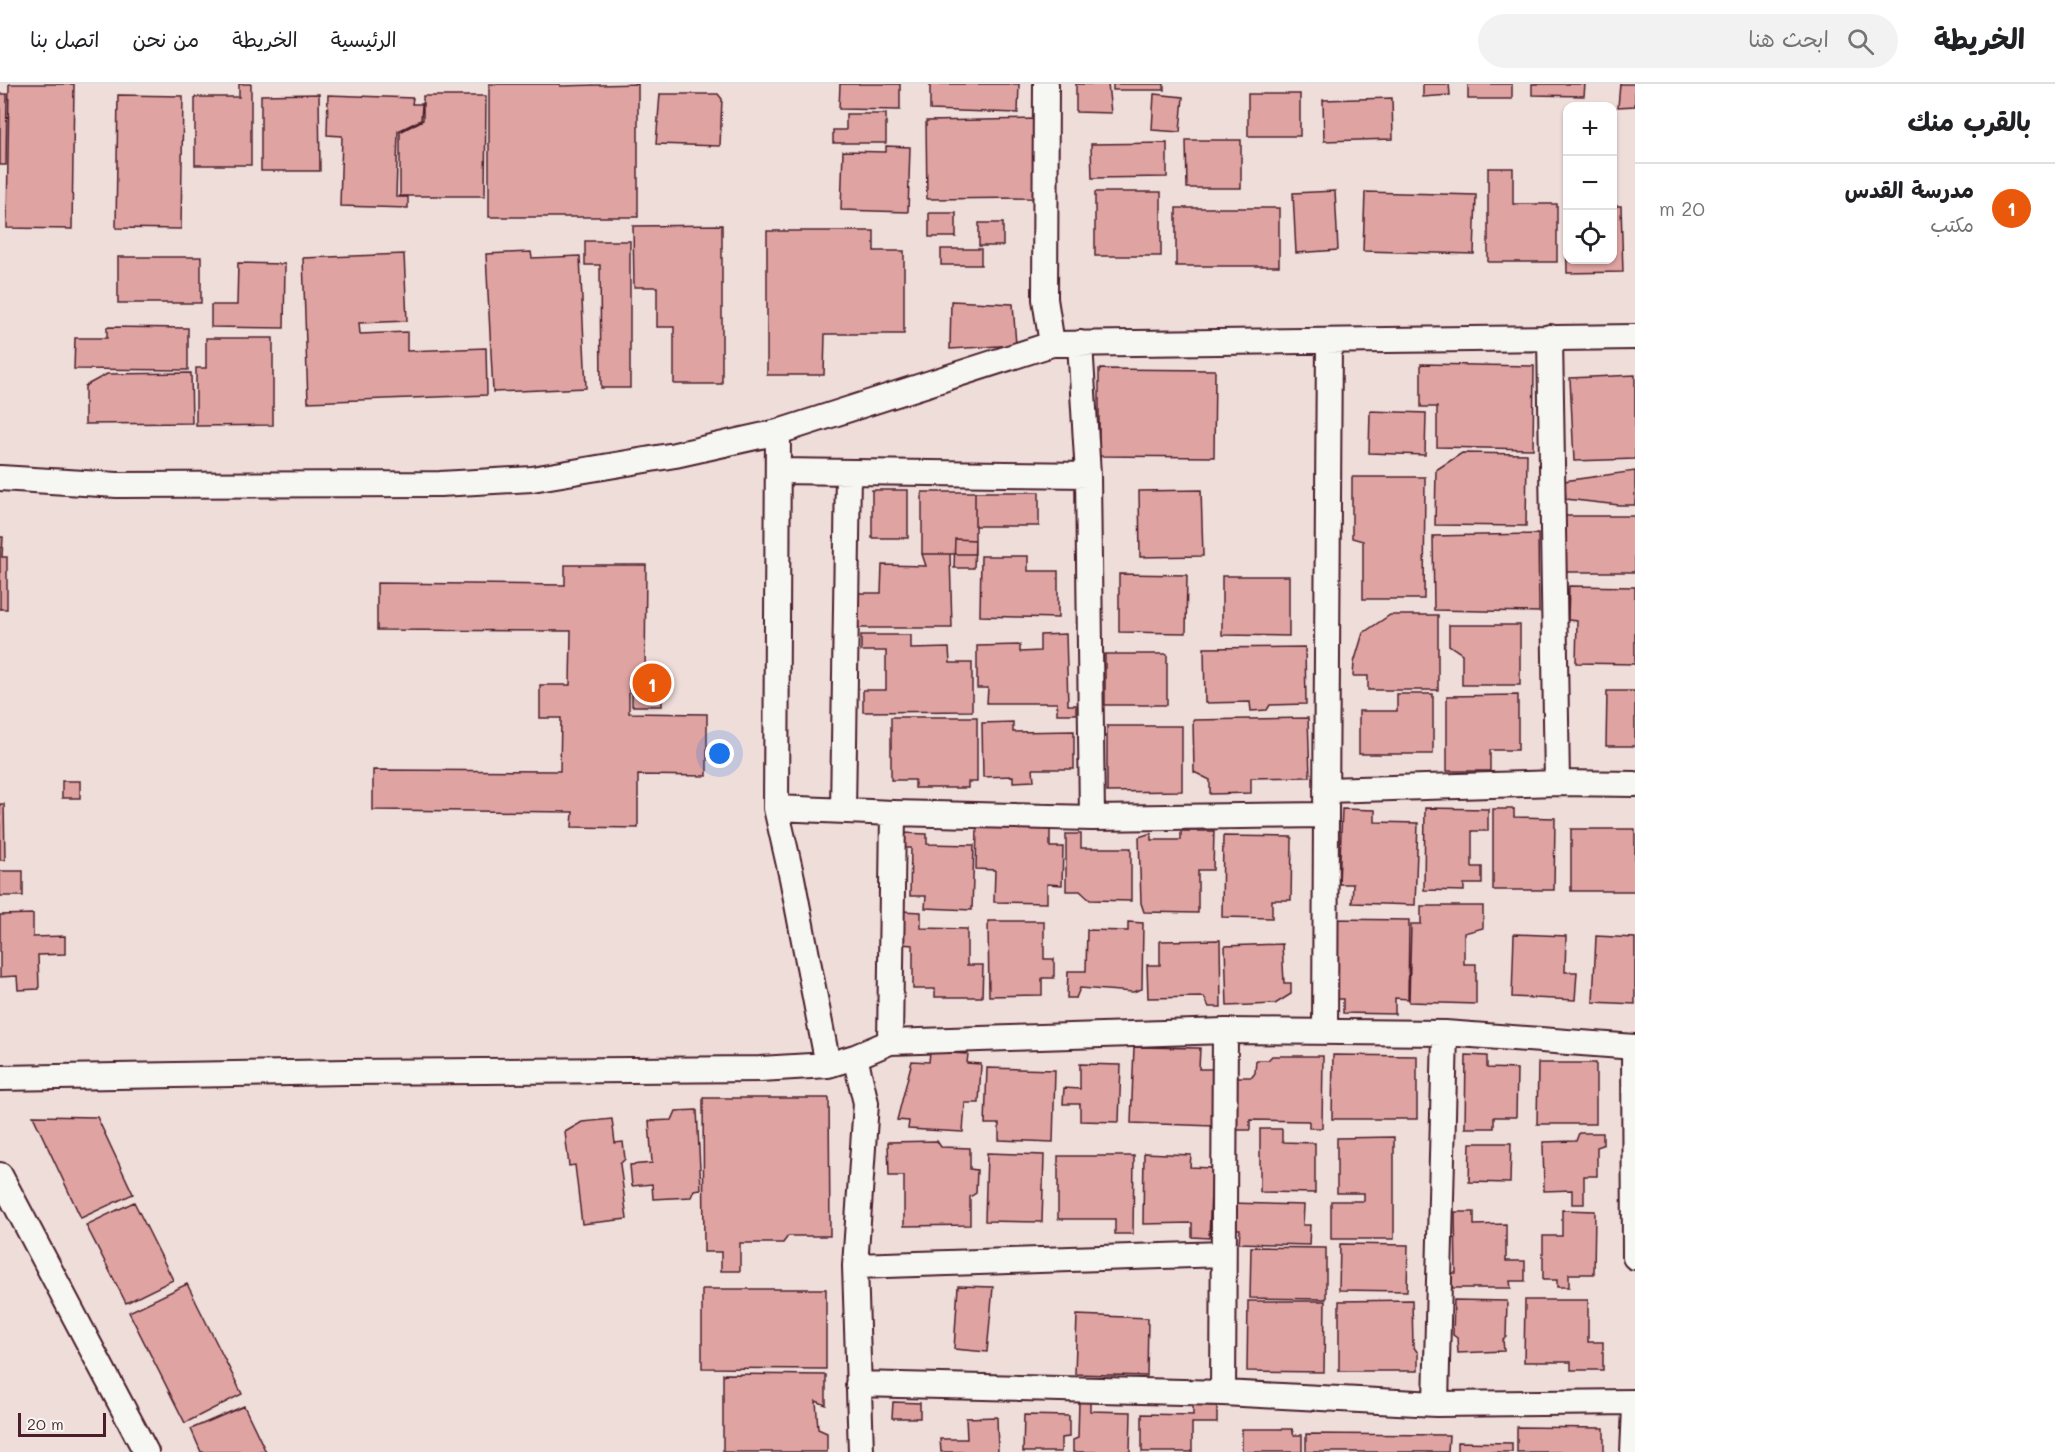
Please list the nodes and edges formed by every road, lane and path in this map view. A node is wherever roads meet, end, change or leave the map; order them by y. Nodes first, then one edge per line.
1 (1046, 84) edge
2 (1550, 337) junction
3 (1635, 337) edge
4 (1329, 341) junction
5 (1052, 344) junction
6 (1080, 344) junction
7 (778, 432) junction
8 (778, 471) junction
9 (848, 472) junction
10 (1088, 475) junction
11 (0, 478) edge
12 (1557, 783) junction
13 (1635, 784) edge
14 (1326, 790) junction
15 (776, 808) junction
16 (843, 811) junction
17 (893, 813) junction
18 (1326, 815) junction
19 (1092, 818) junction
20 (1225, 1031) junction
21 (1325, 1032) junction
22 (1445, 1033) junction
23 (890, 1042) junction
24 (1635, 1047) edge
25 (855, 1057) junction
26 (828, 1065) junction
27 (0, 1078) edge
28 (1, 1178) edge
29 (1223, 1254) junction
30 (1635, 1257) edge
31 (855, 1266) junction
32 (858, 1384) junction
33 (1223, 1393) junction
34 (1635, 1402) edge
35 (1436, 1404) junction
36 (1635, 1408) edge
37 (146, 1452) edge
38 (861, 1452) edge
39 (1633, 1452) edge

1 - 5 street
2 - 3 street
2 - 4 street
2 - 12 street
4 - 6 street
4 - 14 street
5 - 6 street
5 - 7 street
6 - 10 street
7 - 8 street
7 - 11 street
8 - 9 street
8 - 15 street
9 - 10 street
9 - 16 street
10 - 19 street
12 - 13 street
12 - 14 street
14 - 18 street
15 - 16 street
15 - 26 street
16 - 17 street
17 - 19 street
17 - 23 street
18 - 19 street
18 - 21 street
20 - 21 street
20 - 23 street
20 - 29 street
21 - 22 street
22 - 24 street
22 - 35 street
23 - 25 street
24 - 30 street
25 - 26 street
25 - 31 street
26 - 27 street
28 - 37 street
29 - 31 street
29 - 33 street
31 - 32 street
32 - 33 street
32 - 38 street
33 - 35 street
34 - 35 street
36 - 39 street

